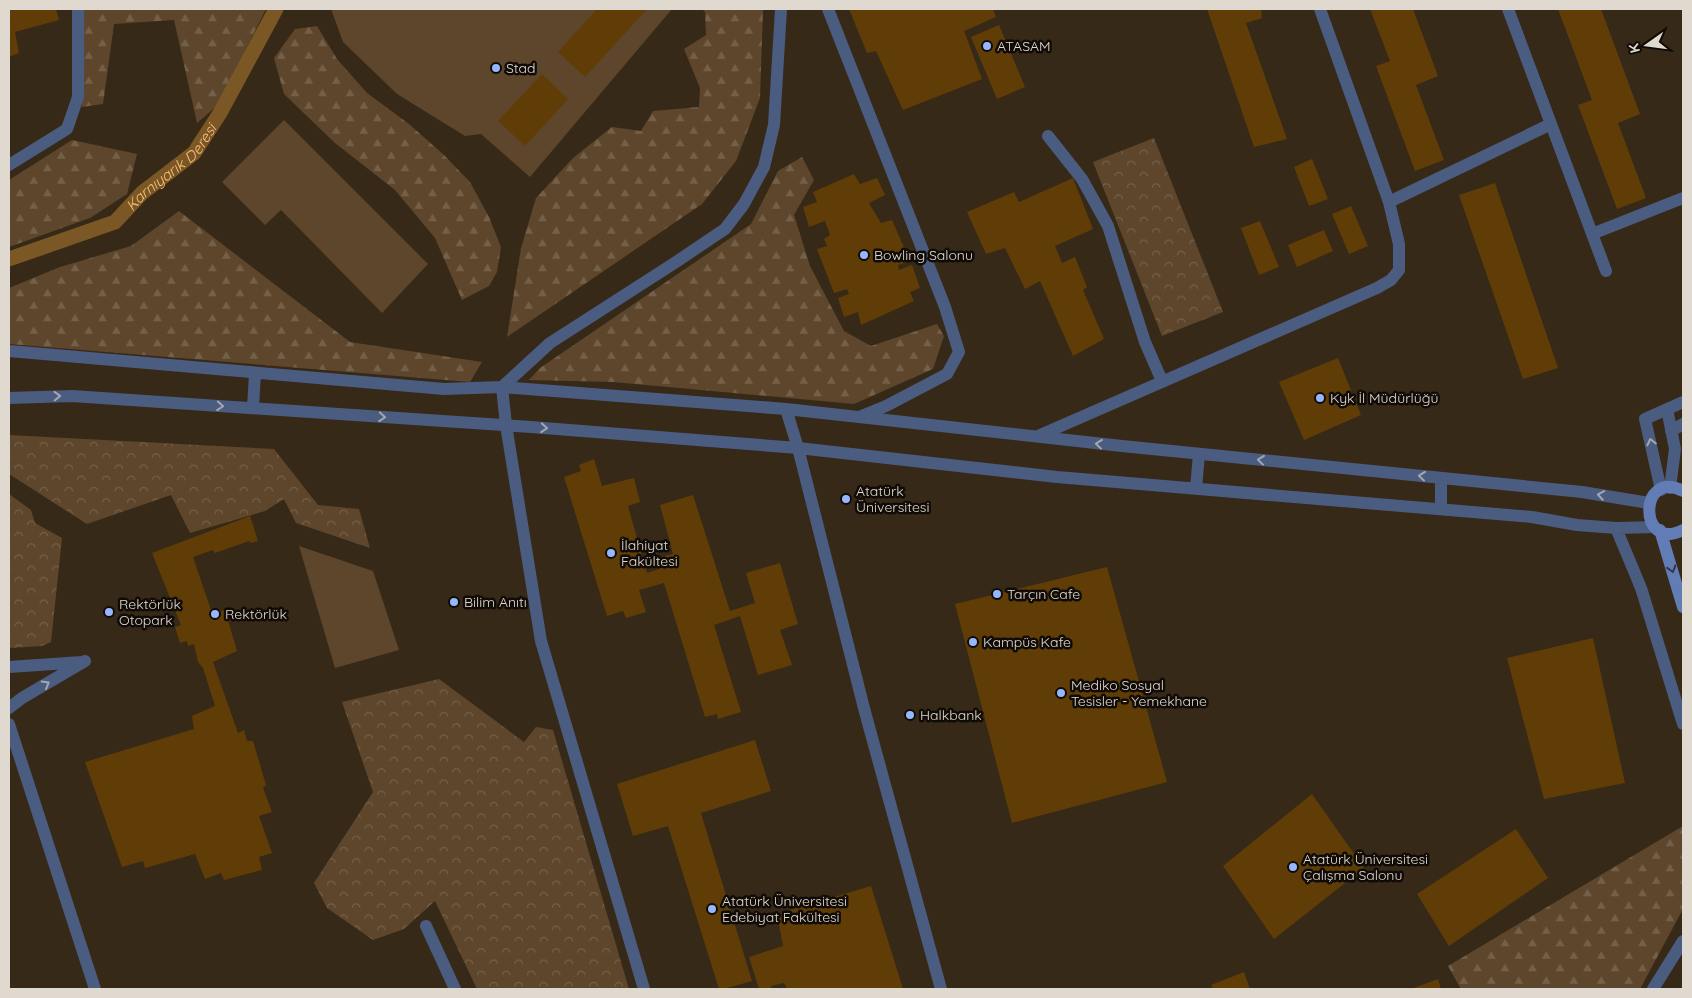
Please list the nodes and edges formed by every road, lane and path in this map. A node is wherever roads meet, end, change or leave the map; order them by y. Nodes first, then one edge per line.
1 (78, 9) edge
2 (781, 9) edge
3 (828, 9) edge
4 (1320, 9) edge
5 (1508, 9) edge
6 (1551, 124) junction
7 (1048, 136) dead end
8 (9, 165) edge
9 (1683, 198) edge
10 (1389, 202) junction
11 (1592, 234) junction
12 (1606, 271) dead end
13 (9, 351) edge
14 (254, 372) junction
15 (1162, 381) junction
16 (502, 387) junction
17 (9, 398) edge
18 (1683, 402) edge
19 (253, 408) junction
20 (786, 409) junction
21 (1666, 409) junction
22 (857, 418) junction
23 (1683, 424) edge
24 (506, 425) junction
25 (1671, 431) junction
26 (1036, 437) junction
27 (798, 448) junction
28 (1199, 454) junction
29 (1441, 478) junction
30 (1196, 488) junction
31 (1676, 488) edge
32 (1649, 503) junction
33 (1441, 509) junction
34 (1616, 528) junction
35 (1657, 528) junction
36 (1683, 530) edge
37 (1683, 607) edge
38 (9, 667) edge
39 (9, 708) edge
40 (9, 724) edge
41 (1683, 724) edge
42 (426, 926) dead end
43 (1683, 942) edge
44 (95, 989) edge
45 (455, 989) edge
46 (644, 989) edge
47 (941, 989) edge
48 (1653, 989) edge

1 - 8 street
2 - 16 street
3 - 22 street
4 - 10 street
5 - 6 street
6 - 10 street
6 - 11 street
7 - 15 street
9 - 11 street
10 - 15 street
11 - 12 street
13 - 14 street
14 - 16 street
14 - 19 street
15 - 26 street
16 - 20 street
16 - 24 street
17 -> 19 street
18 - 21 street
19 -> 24 street
20 - 22 street
20 - 27 street
21 - 25 street
31 -> 21 street
22 - 26 street
23 - 25 street
24 -> 27 street
24 - 46 street
25 - 31 street
28 -> 26 street
27 - 30 street
27 - 47 street
29 -> 28 street
28 - 30 street
32 -> 29 street
29 - 33 street
30 - 33 street
31 - 32 main road
32 - 35 main road
33 - 34 street
34 - 35 street
34 - 41 street
35 - 36 main road
35 -> 37 main road
39 -> 38 street
40 - 44 street
42 - 45 street
43 - 48 street

